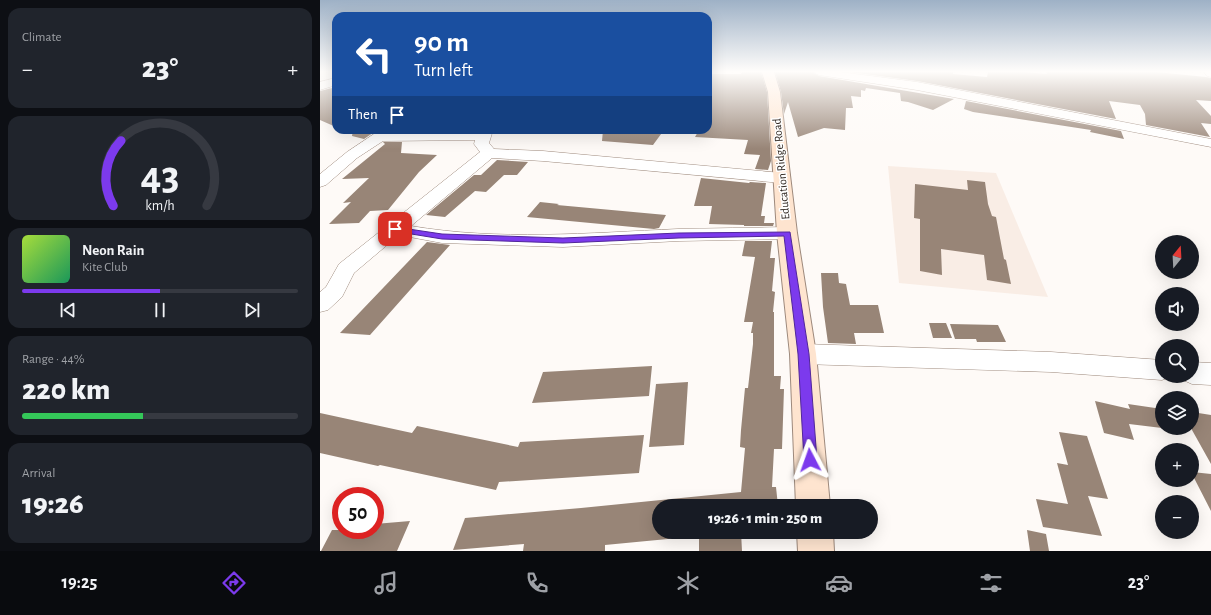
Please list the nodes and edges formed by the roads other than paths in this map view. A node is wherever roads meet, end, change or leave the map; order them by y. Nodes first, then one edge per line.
1 (775, 98) edge
2 (977, 98) edge
3 (384, 134) edge
4 (402, 134) edge
5 (471, 134) edge
6 (484, 134) edge
7 (1211, 143) edge
8 (489, 153) junction
9 (782, 178) junction
10 (320, 182) edge
11 (395, 229) junction
12 (787, 233) junction
13 (320, 304) edge
14 (803, 354) junction
15 (1155, 369) edge
16 (1199, 373) edge
17 (1211, 374) edge
18 (813, 499) edge
19 (815, 539) edge
20 (816, 551) edge

1 - 9 main road, Education Ridge Road
2 - 7 street
3 - 10 street
4 - 5 street
6 - 8 street
8 - 9 street
8 - 11 street
9 - 12 main road, Education Ridge Road
11 - 12 street
11 - 13 street
12 - 14 main road, Education Ridge Road
14 - 15 street
14 - 18 main road, Education Ridge Road
16 - 17 street
19 - 20 main road

